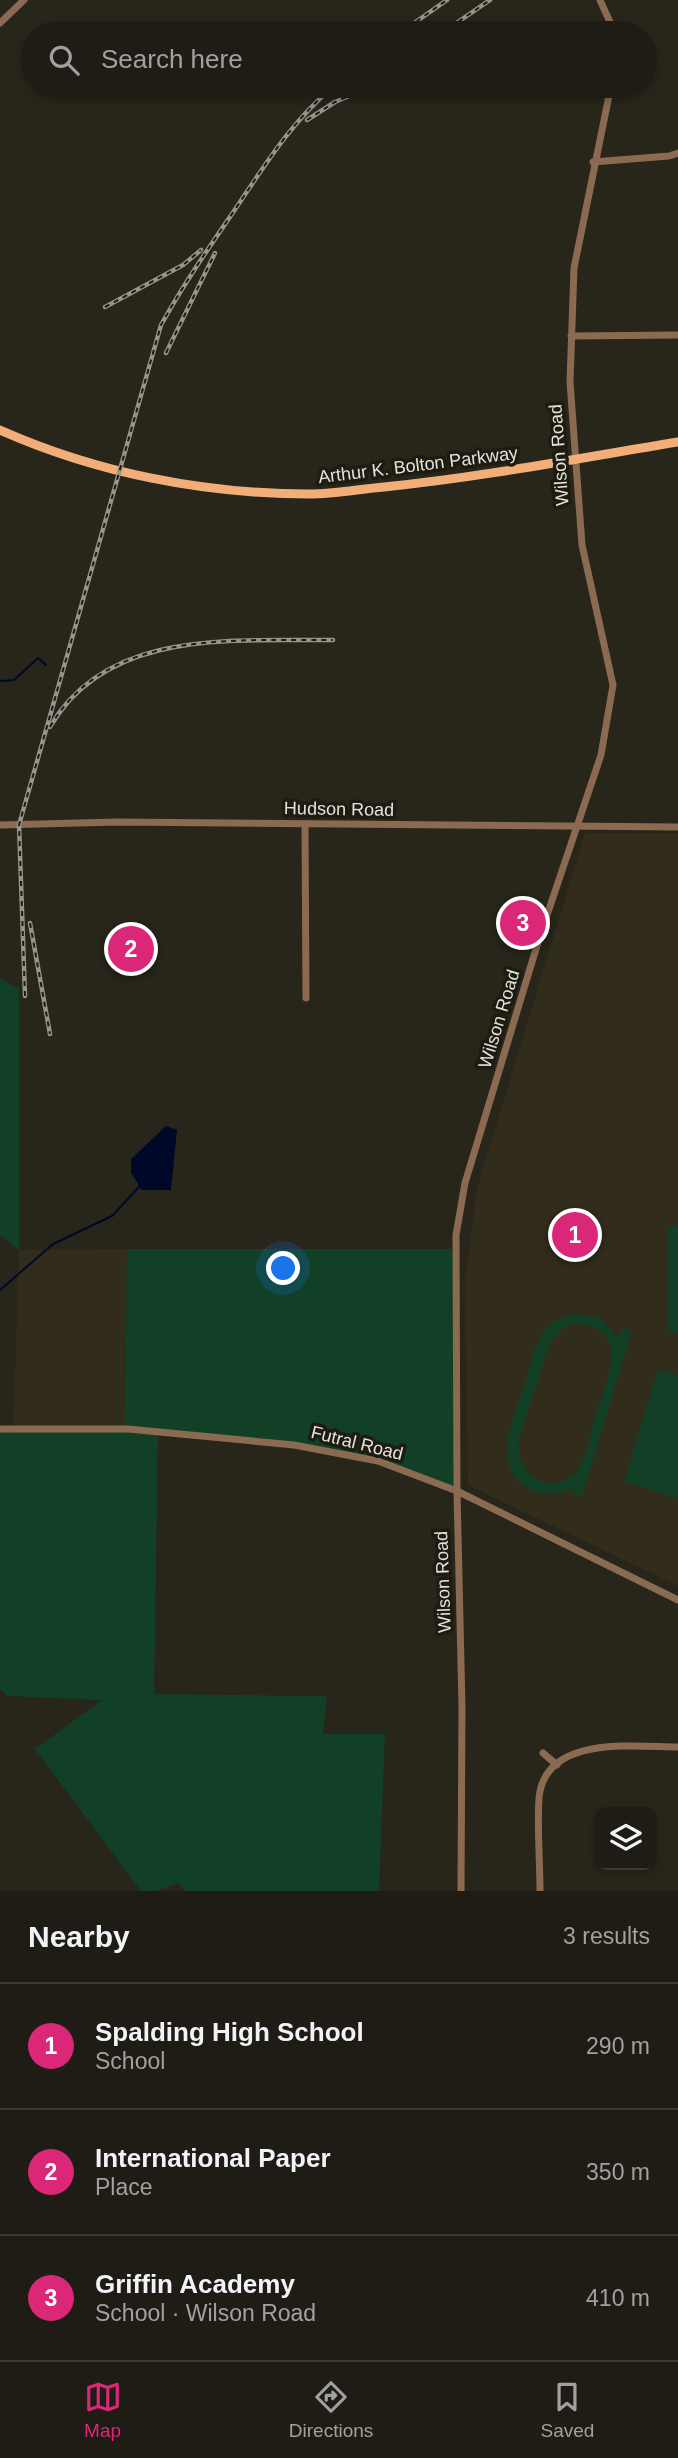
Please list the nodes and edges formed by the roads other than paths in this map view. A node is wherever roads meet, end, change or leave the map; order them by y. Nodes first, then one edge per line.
1 (24, 0) edge
2 (600, 0) edge
3 (610, 21) edge
4 (0, 23) edge
5 (609, 98) edge
6 (678, 153) edge
7 (593, 162) junction
8 (678, 335) edge
9 (571, 336) junction
10 (0, 430) edge
11 (678, 442) edge
12 (574, 459) junction
13 (0, 825) edge
14 (305, 825) junction
15 (578, 827) junction
16 (678, 827) edge
17 (306, 998) dead end
18 (0, 1429) edge
19 (457, 1491) junction
20 (678, 1600) edge
21 (678, 1748) edge
22 (543, 1753) dead end
23 (557, 1765) junction
24 (461, 1891) edge
25 (540, 1891) edge

1 - 4 street
2 - 3 street
5 - 7 street, Wilson Road
6 - 7 street
7 - 9 street, Wilson Road
8 - 9 street
9 - 12 street, Wilson Road
10 - 12 main road, Arthur K. Bolton Parkway
11 - 12 main road, Arthur K. Bolton Parkway
12 - 15 street, Wilson Road
13 - 14 street, Hudson Road
14 - 15 street, Hudson Road
14 - 17 street
15 - 16 street, Hudson Road
15 - 19 street, Wilson Road
18 - 19 street, Futral Road
19 - 20 street, Futral Road
19 - 24 street, Wilson Road
21 - 23 street
22 - 23 street
23 - 25 street

